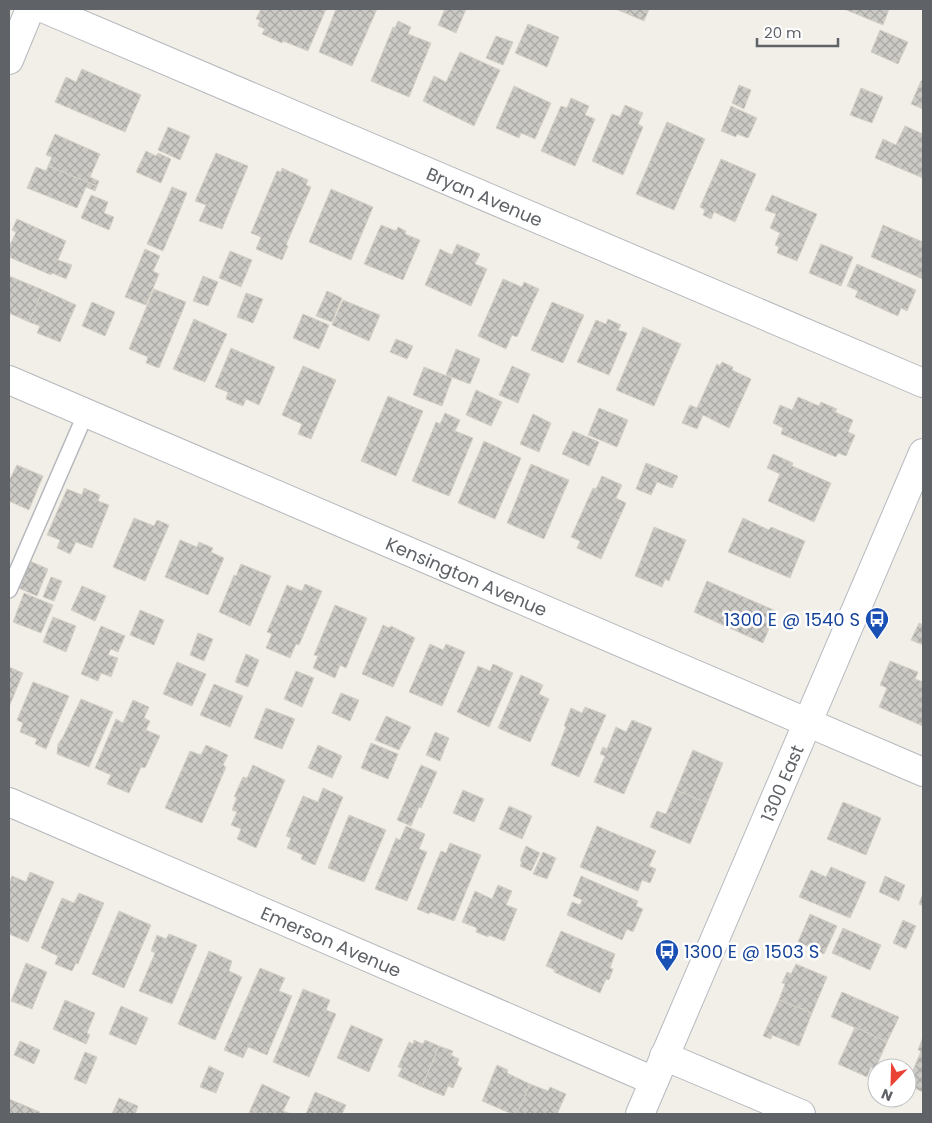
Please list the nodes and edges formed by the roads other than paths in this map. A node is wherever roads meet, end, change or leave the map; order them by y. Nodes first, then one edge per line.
1 (30, 9) edge
2 (45, 9) edge
3 (9, 60) edge
4 (9, 380) edge
5 (923, 383) edge
6 (86, 413) junction
7 (923, 453) edge
8 (9, 590) edge
9 (807, 722) junction
10 (923, 772) edge
11 (9, 802) edge
12 (664, 1056) junction
13 (654, 1080) junction
14 (640, 1114) edge
15 (801, 1114) edge

1 - 3 street
2 - 5 street, Bryan Avenue
4 - 6 street, Kensington Avenue
6 - 8 lane
6 - 9 street, Kensington Avenue
7 - 9 street, 1300 East
9 - 10 street, Kensington Avenue
9 - 12 street, 1300 East
11 - 13 street, Emerson Avenue
12 - 13 street, 1300 East
12 - 15 street
13 - 14 street, 1300 East

